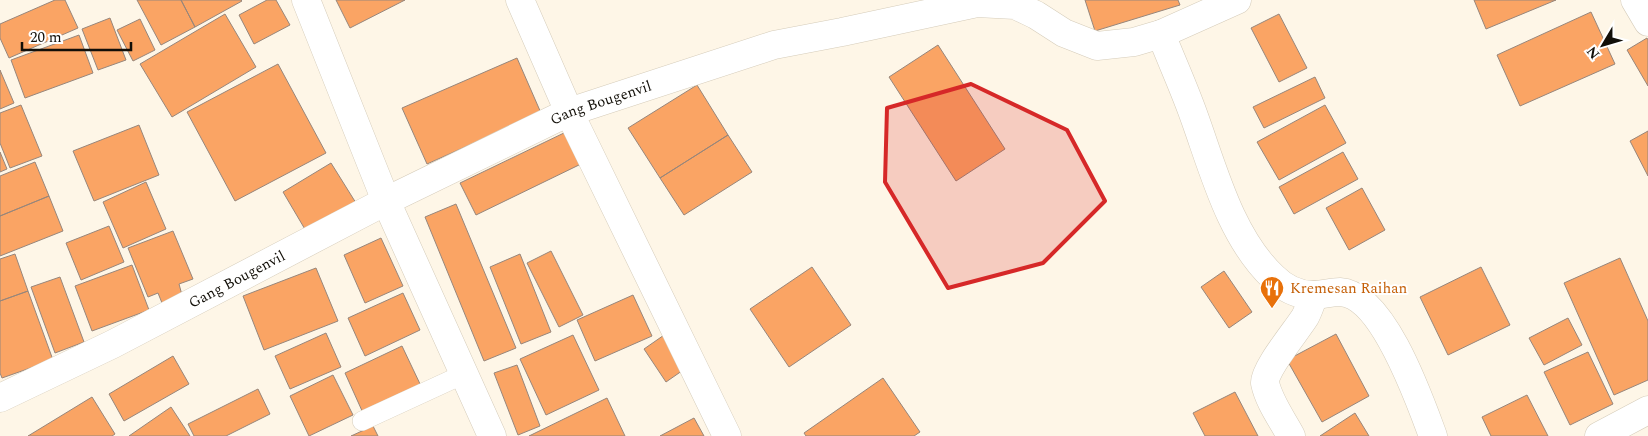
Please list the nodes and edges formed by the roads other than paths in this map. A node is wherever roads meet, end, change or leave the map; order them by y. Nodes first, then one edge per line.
1 (306, 0) edge
2 (520, 0) edge
3 (1237, 0) edge
4 (1635, 0) edge
5 (1016, 2) edge
6 (1648, 22) edge
7 (1161, 34) junction
8 (569, 112) junction
9 (386, 201) junction
10 (1314, 295) junction
11 (464, 374) junction
12 (0, 398) edge
13 (1648, 410) edge
14 (362, 421) dead end
15 (492, 436) edge
16 (727, 436) edge
17 (1290, 436) edge
18 (1433, 436) edge
19 (1599, 436) edge

1 - 9 street
2 - 8 street
3 - 7 street, Gang Bougenvil
4 - 6 street
5 - 7 street, Gang Bougenvil
5 - 8 street, Gang Bougenvil
7 - 10 street
8 - 9 street, Gang Bougenvil
8 - 16 street
9 - 11 street
9 - 12 street, Gang Bougenvil
10 - 17 street
10 - 18 street
11 - 14 lane
11 - 15 street
13 - 19 street

